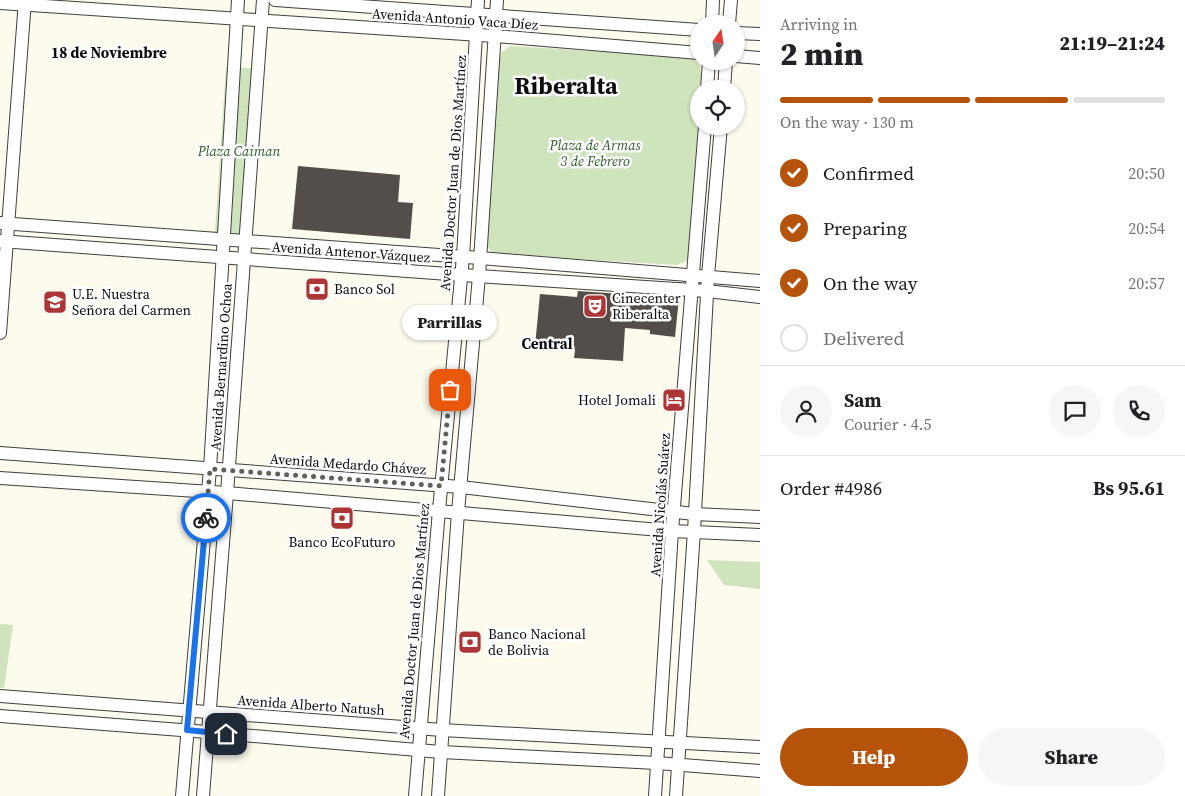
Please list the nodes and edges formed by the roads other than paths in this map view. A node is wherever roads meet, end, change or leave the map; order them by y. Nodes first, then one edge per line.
1 (238, 0) edge
2 (263, 0) edge
3 (275, 0) edge
4 (478, 0) edge
5 (497, 0) edge
6 (714, 0) edge
7 (731, 0) edge
8 (25, 2) edge
9 (0, 3) edge
10 (478, 15) junction
11 (713, 15) edge
12 (730, 15) edge
13 (496, 16) junction
14 (236, 18) junction
15 (261, 21) junction
16 (690, 29) edge
17 (745, 33) edge
18 (760, 34) edge
19 (477, 35) junction
20 (495, 36) junction
21 (690, 52) edge
22 (745, 57) edge
23 (760, 58) edge
24 (704, 135) edge
25 (719, 135) edge
26 (4, 223) edge
27 (224, 240) junction
28 (245, 241) junction
29 (3, 242) edge
30 (463, 256) junction
31 (223, 258) junction
32 (480, 258) junction
33 (244, 259) junction
34 (462, 275) junction
35 (694, 275) junction
36 (479, 276) junction
37 (708, 276) junction
38 (760, 281) edge
39 (692, 290) junction
40 (707, 291) junction
41 (760, 297) edge
42 (0, 333) edge
43 (0, 453) edge
44 (210, 469) junction
45 (229, 470) junction
46 (0, 478) edge
47 (441, 486) junction
48 (460, 487) junction
49 (208, 492) junction
50 (227, 493) junction
51 (439, 510) junction
52 (674, 511) junction
53 (458, 512) junction
54 (694, 514) junction
55 (760, 517) edge
56 (672, 531) junction
57 (694, 532) junction
58 (760, 536) edge
59 (0, 696) edge
60 (189, 711) junction
61 (209, 713) junction
62 (0, 716) edge
63 (420, 728) junction
64 (187, 730) junction
65 (442, 730) junction
66 (207, 732) junction
67 (659, 740) junction
68 (680, 741) junction
69 (760, 746) edge
70 (418, 750) junction
71 (441, 752) junction
72 (657, 763) junction
73 (678, 766) junction
74 (760, 771) edge
75 (182, 796) edge
76 (203, 796) edge
77 (415, 796) edge
78 (438, 796) edge
79 (654, 796) edge
80 (676, 796) edge

1 - 14 street, Avenida Bernardino Ochoa
2 - 15 street, Avenida Bernardino Ochoa
3 - 10 street, Avenida Antonio Vaca Díez
4 - 10 street, Avenida Doctor Juan de Dios Martínez
5 - 13 street
6 - 11 street
7 - 12 street
8 - 9 street, Avenida Antonio Vaca Díez
8 - 14 street, Avenida Antonio Vaca Díez
8 - 26 street
10 - 13 street, Avenida Antonio Vaca Díez
10 - 19 street, Avenida Doctor Juan de Dios Martínez
13 - 16 street, Avenida Antonio Vaca Díez
13 - 20 street
14 - 15 street, Avenida Antonio Vaca Díez
14 - 27 street, Avenida Bernardino Ochoa
15 - 19 street, Avenida Antonio Vaca Díez
15 - 28 street, Avenida Bernardino Ochoa
17 - 18 street
19 - 20 street, Avenida Antonio Vaca Díez
19 - 30 street, Avenida Doctor Juan de Dios Martínez
20 - 21 street, Avenida Antonio Vaca Díez
20 - 32 street
22 - 23 street
24 - 35 street, Avenida Nicolás Suárez
25 - 37 street
26 - 27 street, Avenida Antenor Vázquez
26 - 29 street
27 - 28 street, Avenida Antenor Vázquez
27 - 31 street, Avenida Bernardino Ochoa
28 - 30 street, Avenida Antenor Vázquez
28 - 33 street, Avenida Bernardino Ochoa
29 - 31 street, Avenida Antenor Vázquez
29 - 42 street
30 - 32 street, Avenida Antenor Vázquez
30 - 34 street, Avenida Doctor Juan de Dios Martínez
31 - 33 street, Avenida Antenor Vázquez
31 - 44 street, Avenida Bernardino Ochoa
32 - 35 street, Avenida Antenor Vázquez
32 - 36 street
33 - 34 street, Avenida Antenor Vázquez
33 - 45 street, Avenida Bernardino Ochoa
34 - 36 street, Avenida Antenor Vázquez
34 - 47 street, Avenida Doctor Juan de Dios Martínez
35 - 37 street, Avenida Antenor Vázquez
35 - 39 street, Avenida Nicolás Suárez
36 - 39 street, Avenida Antenor Vázquez
36 - 48 street
37 - 38 street, Avenida Antenor Vázquez
37 - 40 street
39 - 40 street, Avenida Antenor Vázquez
39 - 52 street, Avenida Nicolás Suárez
40 - 41 street, Avenida Antenor Vázquez
40 - 54 street
43 - 44 street, Avenida Medardo Chávez
44 - 45 street, Avenida Medardo Chávez
44 - 49 street, Avenida Bernardino Ochoa
45 - 47 street, Avenida Medardo Chávez
45 - 50 street, Avenida Bernardino Ochoa
46 - 49 street
47 - 48 street, Avenida Medardo Chávez
47 - 51 street, Avenida Doctor Juan de Dios Martínez
48 - 52 street, Avenida Medardo Chávez
48 - 53 street
49 - 50 street
49 - 60 street, Avenida Bernardino Ochoa
50 - 51 street
50 - 61 street, Avenida Bernardino Ochoa
51 - 53 street
51 - 63 street, Avenida Doctor Juan de Dios Martínez
52 - 54 street, Avenida Medardo Chávez
52 - 56 street, Avenida Nicolás Suárez
53 - 56 street
53 - 65 street
54 - 55 street, Avenida Medardo Chávez
54 - 57 street
56 - 57 street
56 - 67 street, Avenida Nicolás Suárez
57 - 58 street
57 - 68 street
59 - 60 street, Avenida Alberto Natush
60 - 61 street, Avenida Alberto Natush
60 - 64 street, Avenida Bernardino Ochoa
61 - 63 street, Avenida Alberto Natush
61 - 66 street, Avenida Bernardino Ochoa
62 - 64 street
63 - 65 street, Avenida Alberto Natush
63 - 70 street, Avenida Doctor Juan de Dios Martínez
64 - 66 street
64 - 75 street, Avenida Bernardino Ochoa
65 - 67 street, Avenida Alberto Natush
65 - 71 street
66 - 70 street
66 - 76 street, Avenida Bernardino Ochoa
67 - 68 street, Avenida Alberto Natush
67 - 72 street, Avenida Nicolás Suárez
68 - 69 street, Avenida Alberto Natush
68 - 73 street
70 - 71 street
70 - 77 street, Avenida Doctor Juan de Dios Martínez
71 - 72 street
71 - 78 street
72 - 73 street
72 - 79 street, Avenida Nicolás Suárez
73 - 74 street
73 - 80 street

